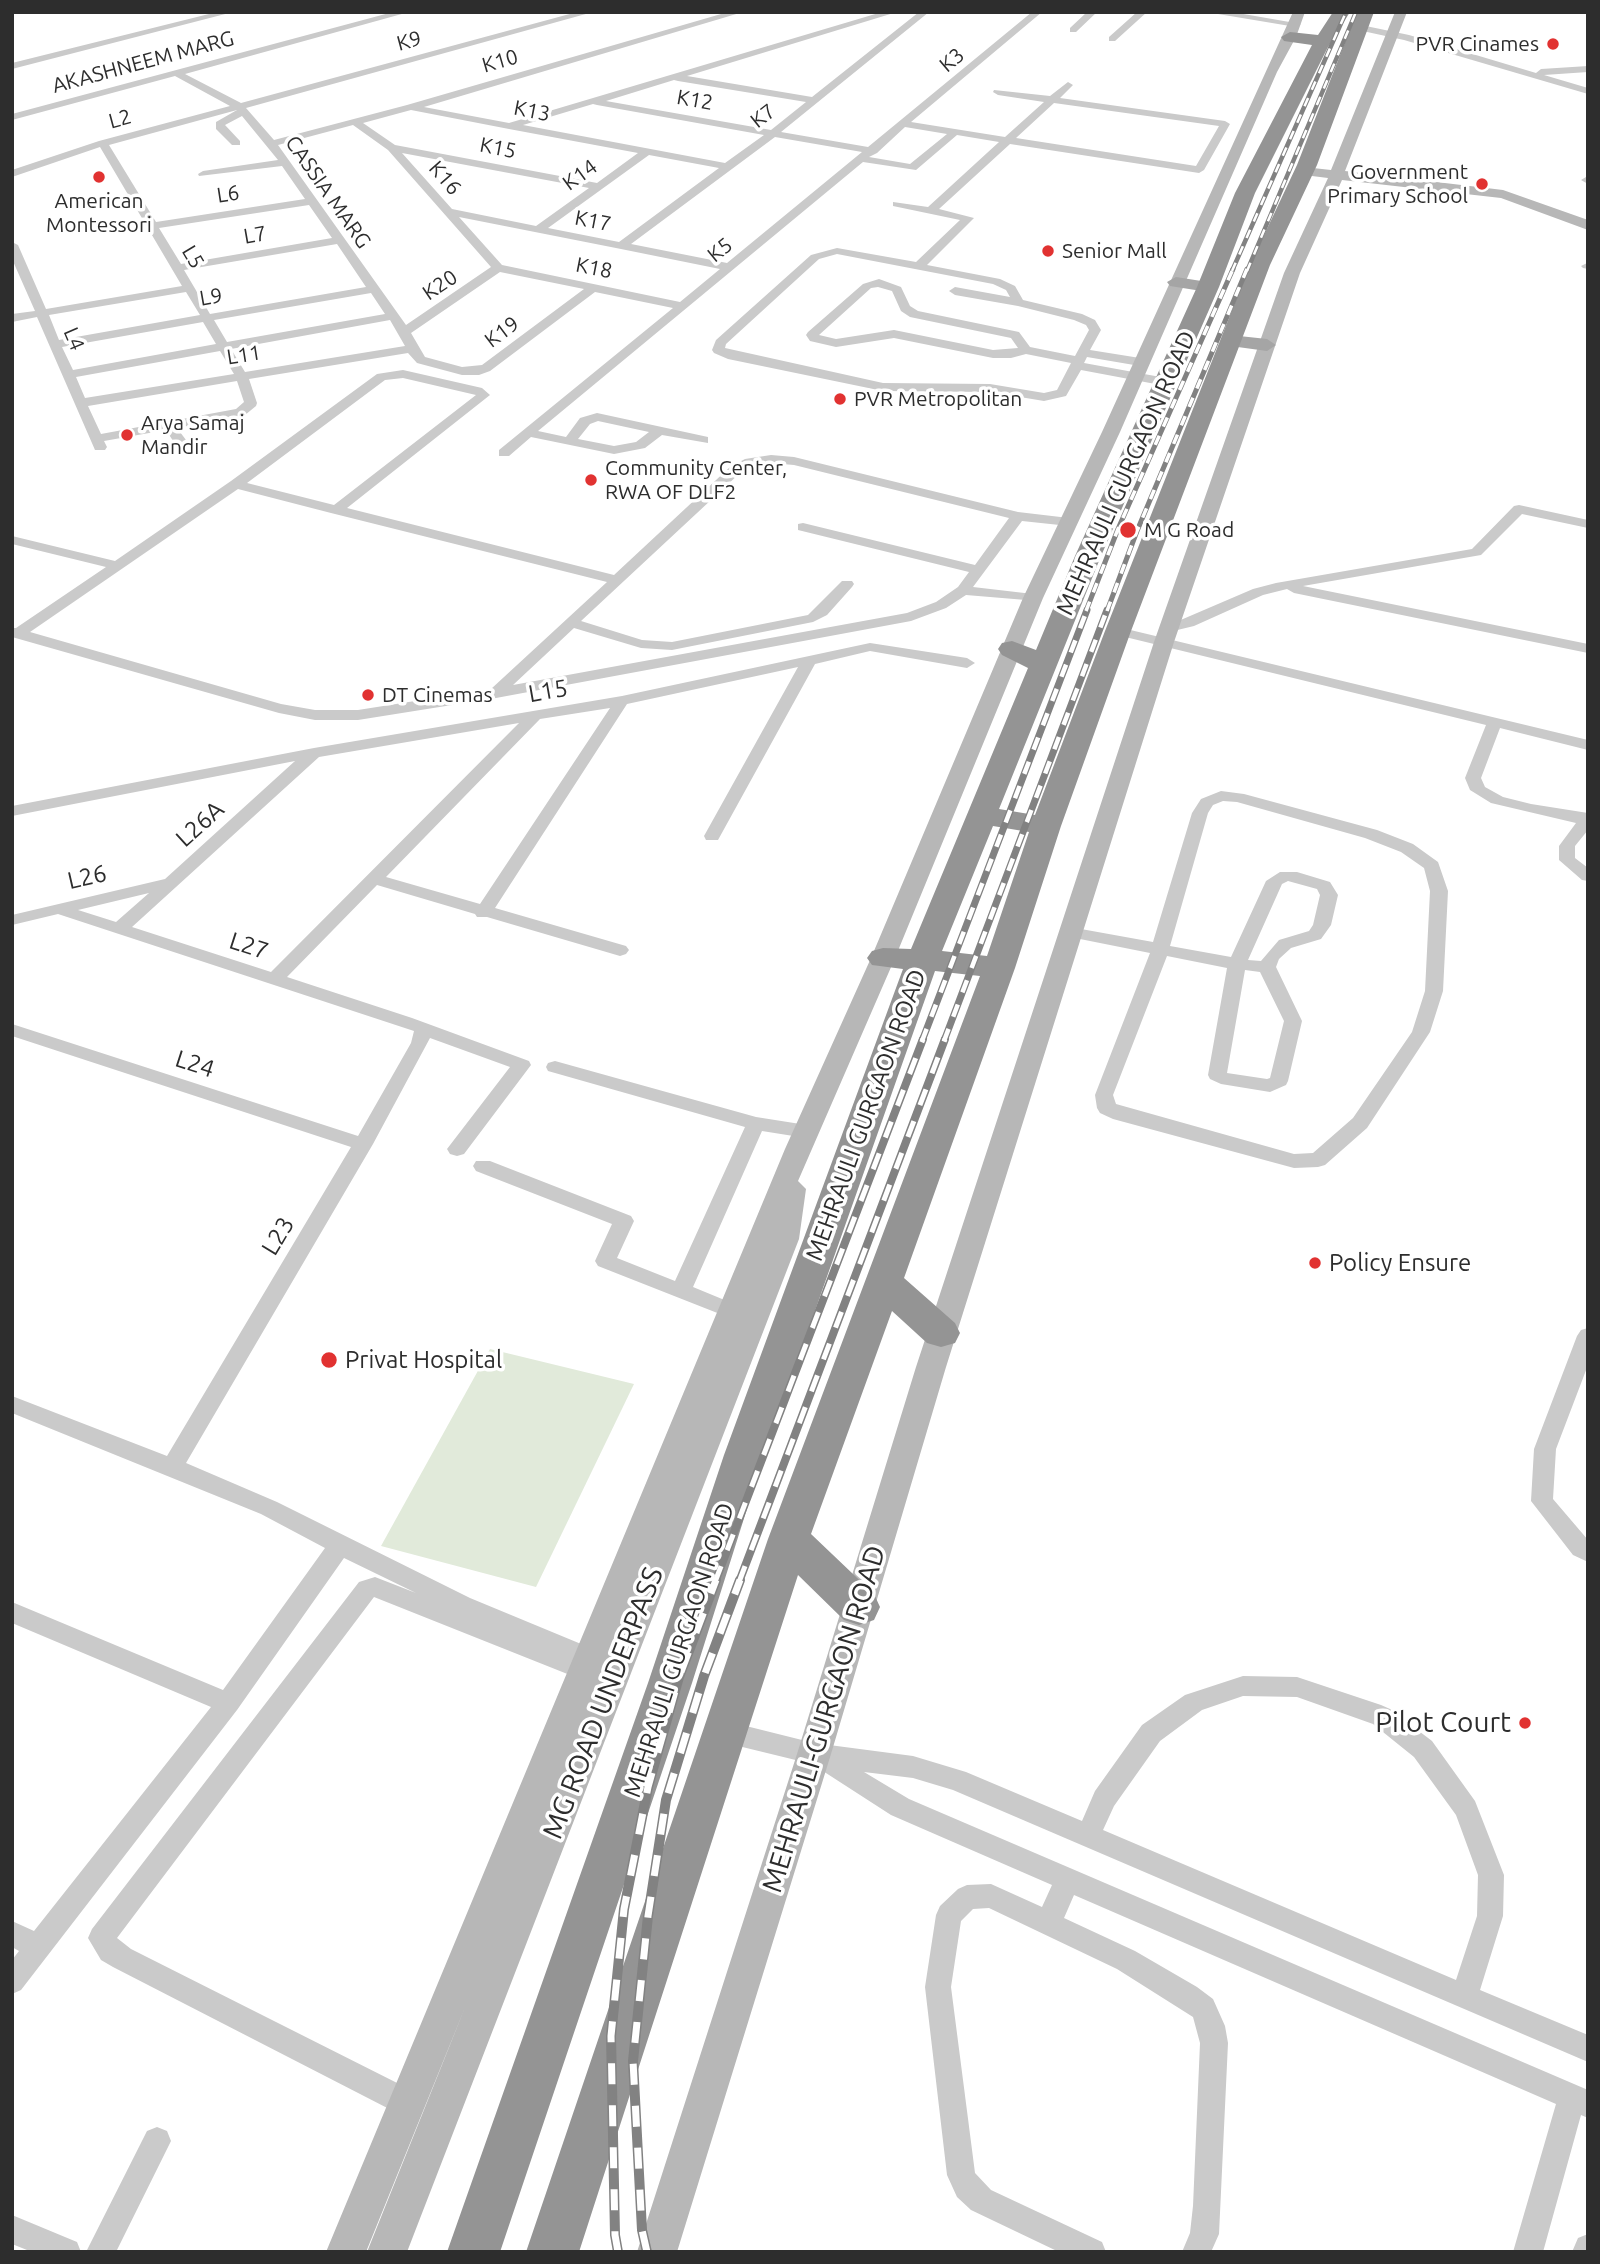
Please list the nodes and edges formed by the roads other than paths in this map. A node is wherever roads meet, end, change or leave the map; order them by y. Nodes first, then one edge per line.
1 (229, 12) edge
2 (405, 12) edge
3 (589, 12) edge
4 (739, 12) edge
5 (893, 12) edge
6 (925, 12) edge
7 (1038, 12) edge
8 (1093, 12) edge
9 (1143, 12) edge
10 (1210, 12) edge
11 (1342, 12) edge
12 (1401, 12) edge
13 (1364, 20) edge
14 (1295, 24) edge
15 (1073, 30) dead end
16 (1392, 33) junction
17 (1112, 39) dead end
18 (1322, 41) junction
19 (12, 66) edge
20 (1588, 69) edge
21 (176, 73) junction
22 (1526, 73) junction
23 (670, 77) junction
24 (1588, 79) edge
25 (1303, 80) junction
26 (1554, 81) junction
27 (1336, 84) junction
28 (1068, 85) dead end
29 (1588, 90) edge
30 (998, 92) dead end
31 (814, 100) junction
32 (1052, 100) junction
33 (593, 101) junction
34 (411, 107) junction
35 (242, 109) junction
36 (12, 117) edge
37 (355, 122) junction
38 (905, 124) junction
39 (509, 126) junction
40 (956, 132) junction
41 (773, 133) junction
42 (890, 136) joint
43 (1009, 140) junction
44 (103, 143) junction
45 (236, 143) dead end
46 (271, 144) junction
47 (392, 148) junction
48 (645, 153) junction
49 (868, 155) junction
50 (285, 162) junction
51 (728, 167) junction
52 (1304, 171) junction
53 (12, 174) edge
54 (203, 174) dead end
55 (1337, 174) junction
56 (597, 186) junction
57 (311, 201) junction
58 (897, 204) dead end
59 (931, 211) junction
60 (449, 212) junction
61 (1588, 225) edge
62 (152, 226) junction
63 (539, 229) junction
64 (339, 240) junction
65 (12, 245) edge
66 (621, 246) junction
67 (919, 266) junction
68 (729, 267) junction
69 (177, 268) junction
70 (498, 268) junction
71 (1176, 282) junction
72 (1208, 287) junction
73 (189, 288) junction
74 (594, 288) junction
75 (373, 289) junction
76 (955, 291) dead end
77 (1018, 302) junction
78 (682, 306) junction
79 (42, 313) junction
80 (392, 316) junction
81 (12, 318) edge
82 (207, 318) junction
83 (404, 332) junction
84 (1230, 341) junction
85 (56, 344) junction
86 (1266, 345) junction
87 (224, 346) junction
88 (413, 348) junction
89 (1026, 350) junction
90 (1079, 359) junction
91 (421, 360) joint
92 (1137, 370) junction
93 (69, 374) junction
94 (241, 375) junction
95 (1166, 382) junction
96 (81, 403) junction
97 (169, 425) junction
98 (660, 430) junction
99 (528, 433) junction
100 (703, 440) dead end
101 (569, 442) junction
102 (182, 444) dead end
103 (503, 453) dead end
104 (236, 484) junction
105 (336, 510) junction
106 (1018, 516) junction
107 (1069, 522) junction
108 (1588, 524) edge
109 (803, 527) dead end
110 (12, 540) edge
111 (116, 565) junction
112 (979, 570) junction
113 (617, 580) junction
114 (847, 584) dead end
115 (1281, 586) junction
116 (966, 587) junction
117 (1034, 594) junction
118 (571, 623) junction
119 (1118, 631) junction
120 (16, 633) edge
121 (1166, 635) junction
122 (1012, 649) junction
123 (1588, 649) edge
124 (808, 662) junction
125 (967, 663) dead end
126 (1043, 665) junction
127 (496, 693) junction
128 (622, 701) junction
129 (534, 717) junction
130 (1495, 721) junction
131 (1588, 745) edge
132 (314, 754) junction
133 (12, 811) edge
134 (982, 815) junction
135 (1587, 819) edge
136 (1046, 826) junction
137 (712, 836) dead end
138 (1588, 876) edge
139 (374, 879) junction
140 (172, 882) junction
141 (59, 909) junction
142 (483, 912) junction
143 (12, 920) edge
144 (119, 929) junction
145 (1070, 932) junction
146 (620, 950) dead end
147 (1160, 950) junction
148 (883, 958) junction
149 (923, 959) junction
150 (1237, 964) junction
151 (1267, 967) junction
152 (999, 968) junction
153 (274, 980) junction
154 (12, 1030) edge
155 (423, 1030) junction
156 (555, 1066) dead end
157 (755, 1124) junction
158 (802, 1140) junction
159 (363, 1144) junction
160 (457, 1149) dead end
161 (483, 1166) dead end
162 (883, 1281) junction
163 (681, 1291) junction
164 (732, 1311) junction
165 (942, 1333) junction
166 (1588, 1336) edge
167 (12, 1404) edge
168 (172, 1466) junction
169 (789, 1539) junction
170 (340, 1545) junction
171 (1588, 1553) edge
172 (859, 1607) junction
173 (12, 1612) edge
174 (587, 1664) junction
175 (228, 1703) junction
176 (726, 1732) junction
177 (814, 1754) junction
178 (1088, 1836) junction
179 (1068, 1880) junction
180 (1048, 1923) junction
181 (12, 1933) edge
182 (38, 1947) junction
183 (12, 1980) edge
184 (1464, 1996) junction
185 (1588, 2049) edge
186 (1580, 2100) edge
187 (407, 2103) junction
188 (157, 2141) dead end
189 (12, 2229) edge
190 (67, 2252) edge
191 (100, 2252) edge
192 (346, 2252) edge
193 (387, 2252) edge
194 (473, 2252) edge
195 (552, 2252) edge
196 (657, 2252) edge
197 (1092, 2252) edge
198 (1196, 2252) edge
199 (1528, 2252) edge

1 - 19 street
2 - 21 street, AKASHNEEM MARG
3 - 35 street, K9
4 - 34 street, K10
5 - 23 street
6 - 31 street, K7
7 - 38 street, K3
8 - 15 street
9 - 17 street
10 - 14 street
11 - 18 highway, MEHRAULI GURGAON ROAD
12 - 16 street, MEHRAULI-GURGAON ROAD
13 - 16 street
13 - 27 highway, MEHRAULI GURGAON ROAD
14 - 18 highway
14 - 71 street
16 - 22 street
16 - 55 street, MEHRAULI-GURGAON ROAD
18 - 25 highway, MEHRAULI GURGAON ROAD
20 - 22 street
21 - 35 street, CASSIA MARG
21 - 36 street, AKASHNEEM MARG
22 - 26 street
23 - 31 street
23 - 33 street
24 - 26 street
25 - 27 highway
25 - 72 highway, MEHRAULI GURGAON ROAD
26 - 29 street
27 - 52 highway, MEHRAULI GURGAON ROAD
28 - 32 street
30 - 32 street
31 - 41 street, K7
32 - 43 street
32 - 43 street
33 - 39 street
33 - 41 street, K12
34 - 37 street, K10
34 - 39 street, K13
35 - 44 street, L2
35 - 45 street
35 - 46 street, CASSIA MARG
37 - 46 street, K10
37 - 47 street, K16
38 - 40 street
38 - 42 street, K3
39 - 48 street, K13
40 - 43 street
40 - 49 street, K12
41 - 49 street, K12
41 - 51 street, K7
42 - 49 street, K5
43 - 59 street
44 - 53 street, L2
44 - 62 street, L5
46 - 50 street, CASSIA MARG
47 - 56 street, K15
47 - 60 street, K16
48 - 51 street, K13
48 - 56 street, K14
49 - 68 street, K5
50 - 54 street
50 - 57 street, CASSIA MARG
51 - 66 street, K7
52 - 55 street
52 - 84 highway, MEHRAULI GURGAON ROAD
55 - 61 street
55 - 86 street, MEHRAULI-GURGAON ROAD
56 - 63 street, K14
57 - 62 street, L6
57 - 64 street, CASSIA MARG
58 - 59 street
59 - 67 street
60 - 63 street, K17
60 - 70 street, K16
62 - 69 street, L5
63 - 66 street, K17
64 - 69 street, L7
64 - 75 street, CASSIA MARG
65 - 79 street, L4
66 - 68 street, K17
67 - 77 street
67 - 90 street
68 - 78 street, K5
69 - 73 street, L5
70 - 74 street, K18
70 - 83 street, K20
71 - 72 main road
71 - 92 street
72 - 95 highway, MEHRAULI GURGAON ROAD
73 - 79 street
73 - 82 street, L5
74 - 78 street, K18
74 - 91 street, K19
75 - 80 street, CASSIA MARG
75 - 82 street, L9
76 - 77 street
77 - 90 street
78 - 99 street, K5
79 - 81 street
79 - 85 street, L4
80 - 83 street, CASSIA MARG
80 - 87 street
82 - 85 street, L9
82 - 87 street, L5
83 - 88 street, CASSIA MARG
84 - 86 main road
84 - 119 highway, MEHRAULI GURGAON ROAD
85 - 93 street, L4
86 - 121 street, MEHRAULI-GURGAON ROAD
87 - 93 street
87 - 94 street, L5
88 - 91 street, CASSIA MARG
88 - 94 street, L11
89 - 89 street
89 - 90 street
90 - 92 street
92 - 95 street
92 - 107 street
93 - 96 street, L4
94 - 96 street, L11
94 - 97 street, L5
95 - 126 highway, MEHRAULI GURGAON ROAD
96 - 97 street, L4
97 - 102 street
98 - 100 street
98 - 101 street
98 - 101 street
99 - 101 street
99 - 103 street, K5
104 - 105 street
104 - 105 street
104 - 111 street
105 - 113 street
106 - 107 street
106 - 112 street
106 - 113 street
107 - 117 street
108 - 115 street
109 - 112 street
110 - 111 street
111 - 120 street
112 - 116 street
113 - 118 street
114 - 118 street
115 - 121 street
115 - 123 street
116 - 117 street
116 - 127 street
117 - 122 street
118 - 127 street
119 - 121 street
119 - 136 highway, MEHRAULI GURGAON ROAD
120 - 127 street
121 - 130 street
121 - 145 street, MEHRAULI-GURGAON ROAD
122 - 126 highway
122 - 148 street
124 - 125 street, L15
124 - 128 street, L15
124 - 137 street
126 - 134 highway, MEHRAULI GURGAON ROAD
128 - 129 street, L15
128 - 142 street
129 - 132 street, L15
129 - 139 street
130 - 131 street
130 - 135 street
132 - 133 street, L15
132 - 140 street, L26A
134 - 136 highway
134 - 149 highway, MEHRAULI GURGAON ROAD
135 - 138 street
136 - 152 highway, MEHRAULI GURGAON ROAD
139 - 142 street
139 - 153 street
140 - 141 street, L26
140 - 144 street, L26A
141 - 143 street, L26
141 - 144 street, L27
142 - 146 street
144 - 153 street, L27
145 - 147 street
145 - 165 street, MEHRAULI-GURGAON ROAD
147 - 147 street
147 - 150 street
148 - 149 highway
148 - 158 street
149 - 152 highway
149 - 194 highway, MEHRAULI GURGAON ROAD
150 - 151 street
150 - 151 street
150 - 151 street
152 - 162 highway, MEHRAULI GURGAON ROAD
153 - 155 street, L27
154 - 159 street, L24
155 - 159 street, L23
155 - 160 street, L27
156 - 157 street
157 - 158 street
157 - 163 street
158 - 164 street
158 - 193 street, MG ROAD UNDERPASS
159 - 168 street, L23
161 - 163 street
162 - 165 highway
162 - 169 highway, MEHRAULI GURGAON ROAD
163 - 164 street
164 - 174 street
165 - 172 street, MEHRAULI-GURGAON ROAD
166 - 171 street
167 - 168 street
168 - 170 street
169 - 172 highway
169 - 176 highway, MEHRAULI GURGAON ROAD
170 - 174 street
170 - 175 street
172 - 177 street, MEHRAULI-GURGAON ROAD
173 - 175 street
174 - 187 street
174 - 187 street
175 - 182 street
176 - 177 street
176 - 195 highway, MEHRAULI GURGAON ROAD
177 - 178 street
177 - 179 street
177 - 196 street, MEHRAULI-GURGAON ROAD
178 - 184 street
178 - 184 street
179 - 180 street
179 - 186 street
180 - 197 street
180 - 198 street
181 - 182 street
182 - 183 street
184 - 185 street
186 - 199 street
187 - 192 street
188 - 191 street
189 - 190 street

